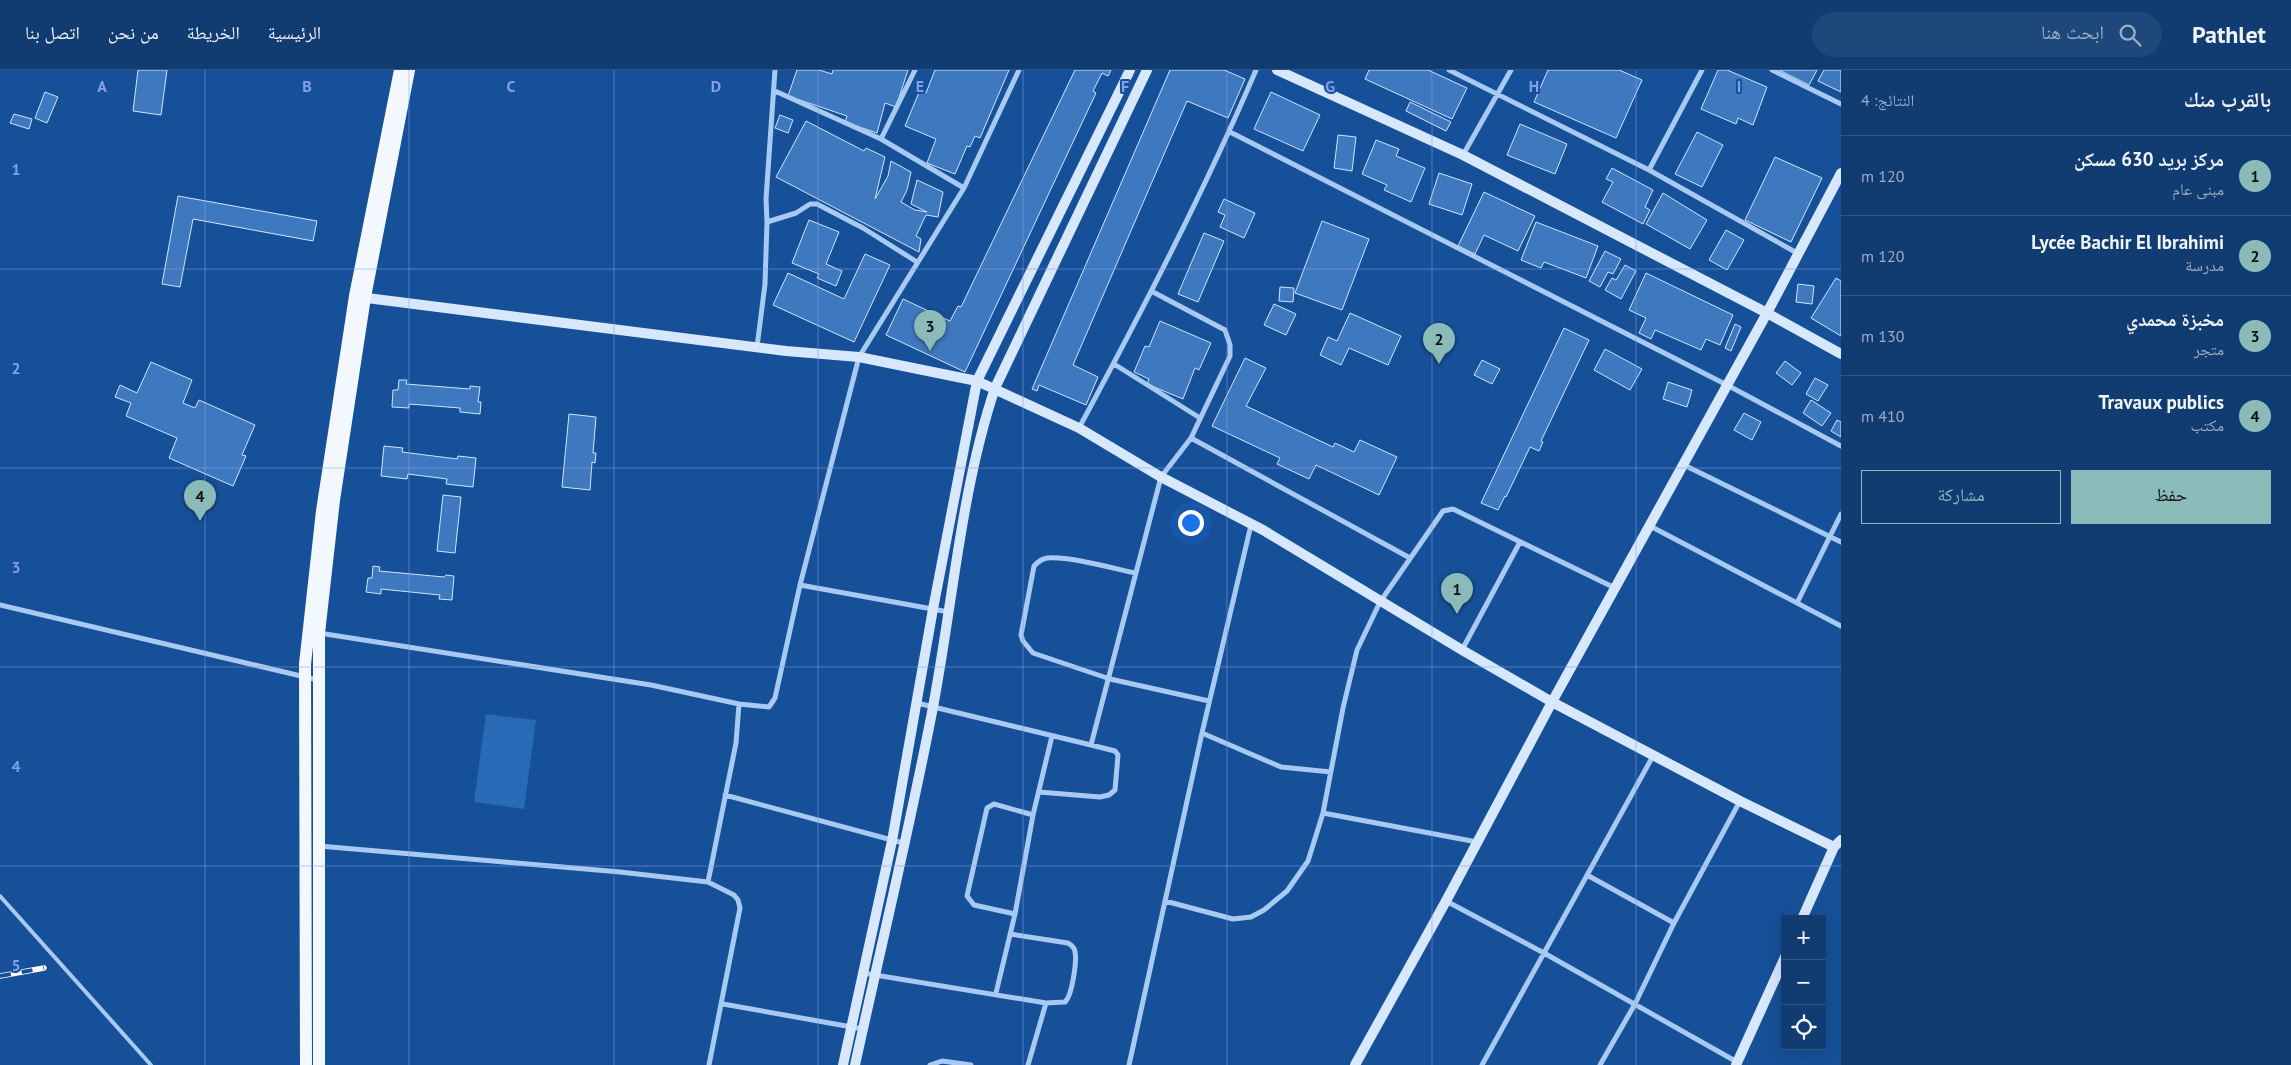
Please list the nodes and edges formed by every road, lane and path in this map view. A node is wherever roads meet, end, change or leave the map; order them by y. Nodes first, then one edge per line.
1 (400, 70) edge
2 (409, 70) edge
3 (776, 70) edge
4 (915, 70) edge
5 (1019, 70) edge
6 (1130, 70) edge
7 (1147, 70) edge
8 (1256, 70) edge
9 (1277, 70) edge
10 (1450, 70) edge
11 (1511, 70) edge
12 (1702, 70) edge
13 (1772, 70) edge
14 (775, 91) junction
15 (1498, 94) junction
16 (1841, 104) edge
17 (1230, 132) junction
18 (881, 139) junction
19 (1463, 155) junction
20 (1649, 170) junction
21 (1841, 173) edge
22 (964, 188) junction
23 (767, 222) junction
24 (1797, 254) junction
25 (917, 262) junction
26 (1153, 292) junction
27 (360, 297) junction
28 (1767, 313) junction
29 (757, 347) junction
30 (1841, 354) edge
31 (859, 357) junction
32 (1114, 364) junction
33 (977, 381) junction
34 (1727, 386) junction
35 (995, 388) junction
36 (1200, 418) junction
37 (1079, 428) junction
38 (1190, 438) junction
39 (1841, 446) edge
40 (1682, 464) junction
41 (1161, 477) junction
42 (1841, 514) edge
43 (1252, 524) junction
44 (1650, 526) junction
45 (1830, 537) junction
46 (1520, 542) junction
47 (1841, 542) edge
48 (1410, 558) junction
49 (1135, 573) junction
50 (800, 585) junction
51 (1616, 588) junction
52 (1380, 602) junction
53 (1798, 604) junction
54 (0, 605) edge
55 (933, 609) junction
56 (949, 612) junction
57 (1841, 626) edge
58 (314, 633) junction
59 (1462, 650) junction
60 (304, 676) junction
61 (1110, 679) junction
62 (319, 680) junction
63 (1210, 701) junction
64 (1552, 702) junction
65 (916, 703) junction
66 (739, 704) junction
67 (933, 708) junction
68 (1202, 733) junction
69 (1052, 736) junction
70 (1091, 745) junction
71 (1654, 755) junction
72 (1331, 772) junction
73 (1039, 792) junction
74 (725, 795) junction
75 (1740, 801) junction
76 (1324, 813) junction
77 (1033, 815) junction
78 (892, 841) junction
79 (1477, 842) junction
80 (903, 843) junction
81 (1838, 843) edge
82 (312, 845) junction
83 (1587, 875) junction
84 (708, 882) junction
85 (0, 896) edge
86 (1164, 901) junction
87 (1446, 901) junction
88 (1015, 914) junction
89 (1804, 915) edge
90 (1674, 923) junction
91 (1010, 934) junction
92 (1544, 953) junction
93 (1784, 960) edge
94 (863, 973) junction
95 (874, 975) junction
96 (996, 993) junction
97 (1046, 1003) junction
98 (723, 1004) junction
99 (1635, 1004) junction
100 (852, 1027) junction
101 (863, 1029) junction
102 (1737, 1064) edge
103 (151, 1065) edge
104 (306, 1065) edge
105 (319, 1065) edge
106 (709, 1065) edge
107 (843, 1065) edge
108 (855, 1065) edge
109 (930, 1065) edge
110 (971, 1065) edge
111 (1028, 1065) edge
112 (1128, 1065) edge
113 (1355, 1065) edge
114 (1482, 1065) edge
115 (1600, 1065) edge

1 - 27 main road
2 - 27 main road
3 - 14 street
4 - 18 street
5 - 22 street
6 - 33 street
7 - 35 street
8 - 17 street
9 - 19 street
10 - 15 street
11 - 15 street
12 - 20 street
13 - 16 street
14 - 18 street
14 - 23 street
15 - 19 street
15 - 20 street
17 - 26 street
17 - 34 street
18 - 22 street
19 - 28 street
20 - 24 street
21 - 24 street
22 - 25 street
23 - 25 street
23 - 29 street
24 - 28 street
25 - 31 street
26 - 32 street
26 - 36 street
27 - 29 street
27 - 58 main road
28 - 30 street
28 - 34 street
29 - 31 street
31 - 33 street
31 - 50 street
32 - 36 street
32 - 37 street
33 - 35 street
33 - 55 street
34 - 39 street
34 - 40 street
35 - 37 street
35 - 56 street
36 - 38 street
37 - 41 street
38 - 41 street
38 - 48 street
40 - 44 street
40 - 45 street
41 - 43 street
41 - 49 street
42 - 45 street
43 - 52 street
43 - 63 street
44 - 51 street
44 - 53 street
45 - 47 street
45 - 53 street
46 - 48 street
46 - 51 street
46 - 59 street
48 - 52 street
49 - 61 street
49 - 61 street
50 - 55 street
50 - 66 street
51 - 64 street
52 - 59 street
52 - 72 street
53 - 57 street
54 - 60 street
55 - 56 street
55 - 65 street
56 - 67 street
58 - 60 main road
58 - 62 main road
58 - 66 street
59 - 64 street
60 - 62 street
60 - 82 main road
61 - 63 street
61 - 70 street
62 - 82 main road
63 - 68 street
64 - 71 street
64 - 79 street
65 - 67 street
65 - 78 street
66 - 74 street
67 - 69 street
67 - 80 street
68 - 72 street
68 - 86 street
69 - 70 street
69 - 73 street
70 - 73 street
71 - 75 street
71 - 83 street
72 - 76 street
73 - 77 street
74 - 78 street
74 - 84 street
75 - 81 street
75 - 90 street
76 - 79 street
76 - 86 street
77 - 88 street
77 - 88 street
78 - 80 street
78 - 94 street
79 - 87 street
80 - 95 street
81 - 89 street
82 - 84 street
82 - 104 main road
82 - 105 main road
83 - 90 street
83 - 92 street
84 - 98 street
85 - 103 lane
86 - 112 street
87 - 92 street
87 - 113 street
88 - 91 street
90 - 99 street
91 - 96 street
91 - 97 street
92 - 99 street
92 - 114 street
93 - 102 street
94 - 95 street
94 - 100 street
95 - 96 street
95 - 101 street
96 - 97 street
97 - 111 street
98 - 100 street
98 - 106 street
99 - 102 street
99 - 115 street
100 - 101 street
100 - 107 street
101 - 108 street
109 - 110 street

